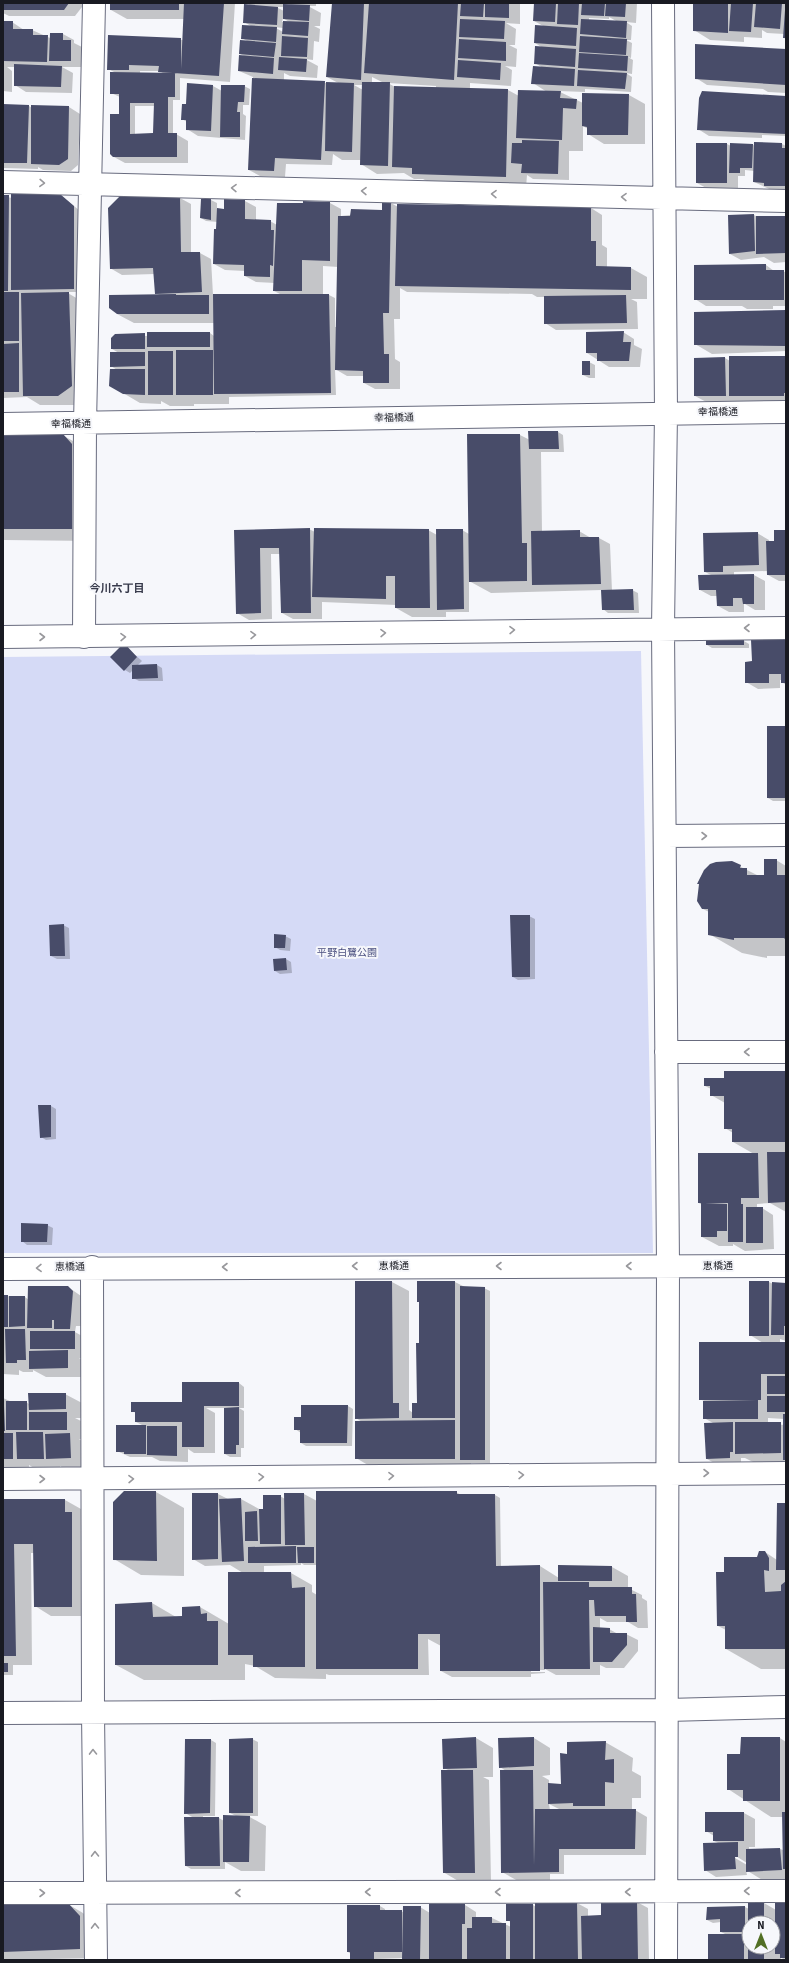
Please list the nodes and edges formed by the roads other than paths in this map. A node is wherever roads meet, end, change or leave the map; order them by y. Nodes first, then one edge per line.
1 (94, 3) edge
2 (663, 3) edge
3 (3, 182) edge
4 (90, 185) junction
5 (663, 198) junction
6 (786, 201) edge
7 (786, 412) edge
8 (666, 413) junction
9 (3, 424) edge
10 (85, 424) junction
11 (663, 628) junction
12 (786, 628) edge
13 (3, 637) edge
14 (84, 637) junction
15 (786, 835) edge
16 (665, 836) junction
17 (666, 1052) junction
18 (786, 1052) edge
19 (668, 1266) junction
20 (786, 1266) edge
21 (92, 1267) junction
22 (3, 1268) edge
23 (667, 1473) junction
24 (786, 1473) edge
25 (3, 1479) edge
26 (92, 1479) junction
27 (786, 1707) edge
28 (667, 1710) junction
29 (3, 1713) edge
30 (93, 1713) junction
31 (786, 1891) edge
32 (667, 1892) junction
33 (3, 1893) edge
34 (95, 1893) junction
35 (96, 1960) edge
36 (666, 1960) edge

1 - 4 street
2 - 5 street
3 -> 4 street
5 -> 4 street
4 - 10 street
5 - 6 street
5 - 8 street
7 - 8 street, 幸福橋通
8 - 10 street, 幸福橋通
8 - 11 street
9 - 10 street, 幸福橋通
10 - 14 street
12 -> 11 street
14 -> 11 street
11 - 16 street
13 -> 14 street
16 -> 15 street
16 - 17 street
18 -> 17 street
17 - 19 street
19 - 20 street, 恵橋通
19 -> 21 street, 恵橋通
19 - 23 street
21 -> 22 street, 恵橋通
21 - 26 street
23 -> 24 street
26 -> 23 street
23 - 28 street
25 -> 26 street
26 - 30 street
27 - 28 street
28 - 30 street
28 - 32 street
29 - 30 street
34 -> 30 street
31 -> 32 street
32 -> 34 street
32 - 36 street
33 -> 34 street
35 -> 34 street

